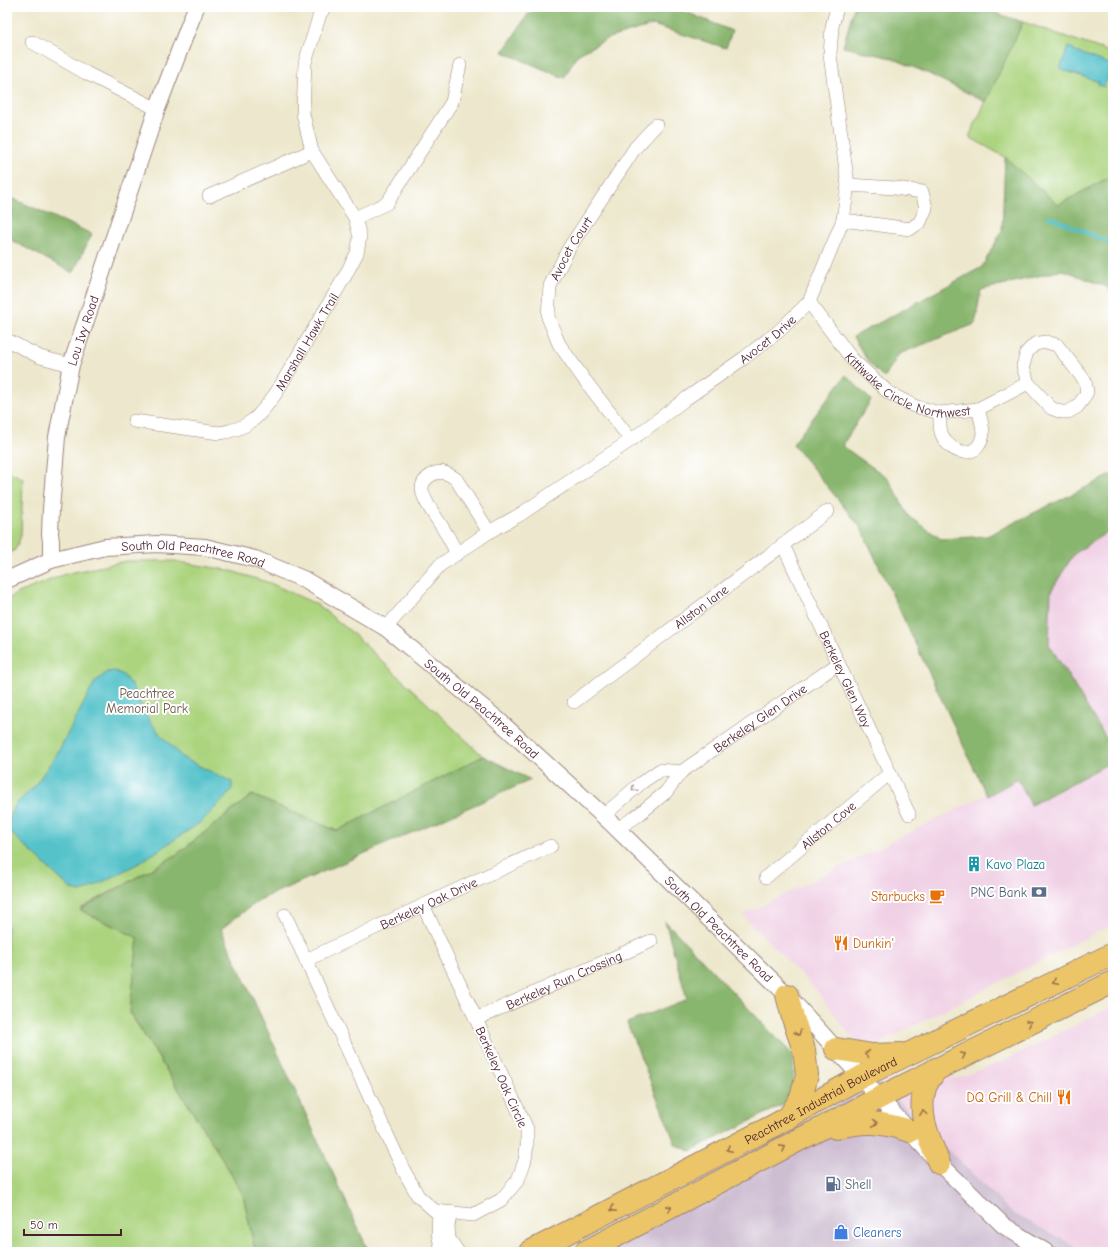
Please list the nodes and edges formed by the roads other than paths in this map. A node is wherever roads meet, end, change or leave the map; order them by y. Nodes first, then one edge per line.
1 (196, 7) edge
2 (325, 7) edge
3 (837, 7) edge
4 (32, 42) dead end
5 (460, 65) dead end
6 (156, 109) junction
7 (656, 125) dead end
8 (312, 151) junction
9 (848, 185) junction
10 (210, 196) dead end
11 (355, 218) junction
12 (844, 220) junction
13 (809, 302) junction
14 (7, 340) edge
15 (71, 365) junction
16 (1028, 383) junction
17 (978, 409) junction
18 (940, 413) junction
19 (134, 421) dead end
20 (631, 440) junction
21 (828, 511) dead end
22 (489, 532) junction
23 (783, 545) junction
24 (457, 554) junction
25 (51, 560) junction
26 (7, 580) edge
27 (386, 628) junction
28 (838, 664) junction
29 (574, 702) dead end
30 (681, 772) junction
31 (890, 773) junction
32 (648, 778) junction
33 (661, 796) junction
34 (909, 814) dead end
35 (603, 816) junction
36 (617, 829) junction
37 (551, 846) dead end
38 (766, 877) dead end
39 (422, 905) junction
40 (285, 915) dead end
41 (651, 942) dead end
42 (1113, 954) edge
43 (306, 960) junction
44 (1113, 982) edge
45 (787, 995) junction
46 (476, 1019) junction
47 (836, 1049) junction
48 (919, 1049) junction
49 (936, 1069) junction
50 (862, 1077) junction
51 (879, 1098) junction
52 (788, 1118) junction
53 (910, 1131) junction
54 (809, 1134) junction
55 (939, 1163) junction
56 (445, 1212) junction
57 (454, 1251) edge
58 (442, 1252) edge
59 (530, 1252) edge
60 (585, 1252) edge
61 (1046, 1252) edge

1 - 6 street, Lou Ivy Road
2 - 8 street, Marshall Hawk Trail
3 - 9 street, Avocet Drive
4 - 6 street
5 - 11 street
6 - 15 street, Lou Ivy Road
7 - 20 street, Avocet Court
8 - 10 street
8 - 11 street, Marshall Hawk Trail
9 - 12 street, Avocet Drive
9 - 12 street
11 - 19 street, Marshall Hawk Trail
12 - 13 street, Avocet Drive
13 - 18 street, Kittiwake Circle Northwest
13 - 20 street, Avocet Drive
14 - 15 street
15 - 25 street, Lou Ivy Road
16 - 16 street
16 - 17 street, Kittiwake Circle Northwest
17 - 18 street, Kittiwake Circle Northwest
17 - 18 street
20 - 22 street, Avocet Drive
21 - 23 street, Allston lane
22 - 24 street, Avocet Drive
22 - 24 street
23 - 28 street, Berkeley Glen Way
23 - 29 street, Allston lane
24 - 27 street, Avocet Drive
25 - 26 street, South Old Peachtree Road
25 - 27 street, South Old Peachtree Road
27 - 35 street, South Old Peachtree Road
28 - 30 street, Berkeley Glen Drive
28 - 31 street, Berkeley Glen Way
30 - 32 street
30 - 33 street, Berkeley Glen Drive
31 - 34 street, Berkeley Glen Way
31 - 38 street, Allston Cove
32 - 33 street
32 -> 35 street
33 - 36 street, Berkeley Glen Drive
35 - 36 street, South Old Peachtree Road
36 - 45 street, South Old Peachtree Road
37 - 39 street, Berkeley Oak Drive
39 - 43 street, Berkeley Oak Drive
39 - 46 street, Berkeley Oak Circle
40 - 43 street, Berkeley Oak Circle
41 - 46 street, Berkeley Run Crossing
42 -> 48 highway, Peachtree Industrial Boulevard
43 - 56 street, Berkeley Oak Circle
49 -> 44 highway, Peachtree Industrial Boulevard
45 - 47 street, South Old Peachtree Road
45 -> 52 highway
46 - 56 street, Berkeley Oak Circle
48 -> 47 highway
47 - 50 street, South Old Peachtree Road
48 - 50 highway, Peachtree Industrial Boulevard
49 - 51 highway, Peachtree Industrial Boulevard
55 -> 49 highway
50 - 51 street, South Old Peachtree Road
50 - 52 highway, Peachtree Industrial Boulevard
51 - 53 street, South Old Peachtree Road
51 - 54 highway, Peachtree Industrial Boulevard
52 -> 59 highway, Peachtree Industrial Boulevard
54 -> 53 highway
53 - 55 street, South Old Peachtree Road
60 -> 54 highway, Peachtree Industrial Boulevard
55 - 61 street, South Old Peachtree Road
56 - 57 street
56 - 58 street

